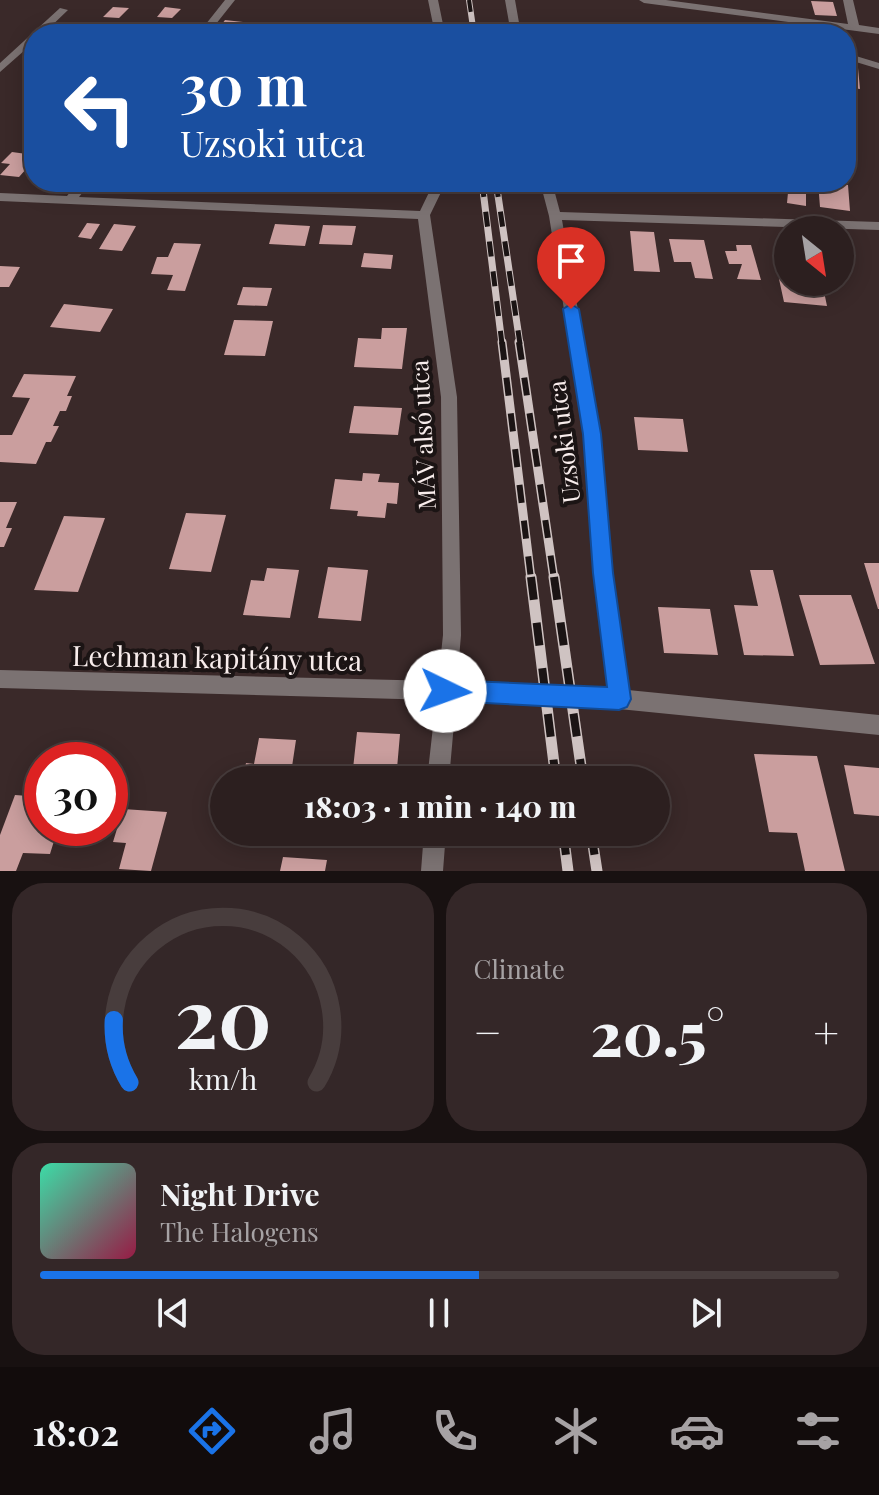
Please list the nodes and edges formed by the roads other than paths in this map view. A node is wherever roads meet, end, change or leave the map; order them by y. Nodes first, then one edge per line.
1 (230, 0) edge
2 (433, 0) edge
3 (510, 0) edge
4 (644, 0) edge
5 (848, 0) edge
6 (63, 10) dead end
7 (48, 24) edge
8 (211, 24) edge
9 (438, 24) edge
10 (514, 24) edge
11 (792, 24) edge
12 (853, 24) edge
13 (856, 27) edge
14 (879, 31) edge
15 (24, 47) edge
16 (856, 59) edge
17 (879, 66) edge
18 (0, 69) edge
19 (77, 192) edge
20 (435, 192) edge
21 (549, 192) edge
22 (0, 197) edge
23 (69, 201) junction
24 (424, 215) junction
25 (555, 216) junction
26 (879, 226) edge
27 (0, 679) edge
28 (445, 691) junction
29 (619, 699) junction
30 (879, 725) edge
31 (439, 766) edge
32 (434, 846) edge
33 (432, 871) edge

1 - 8 street
2 - 9 street
3 - 10 street
4 - 11 street
5 - 12 street
6 - 7 street
13 - 14 street
15 - 18 street
16 - 17 street
19 - 23 street
20 - 24 street
21 - 25 street, Uzsoki utca
22 - 23 street
23 - 24 street
24 - 28 street, MÁV alsó utca
25 - 26 street
25 - 29 street, Uzsoki utca
27 - 28 street, Lechman kapitány utca
28 - 29 street, Lechman kapitány utca
28 - 31 street, MÁV alsó utca
29 - 30 street, Lechman kapitány utca
32 - 33 street

